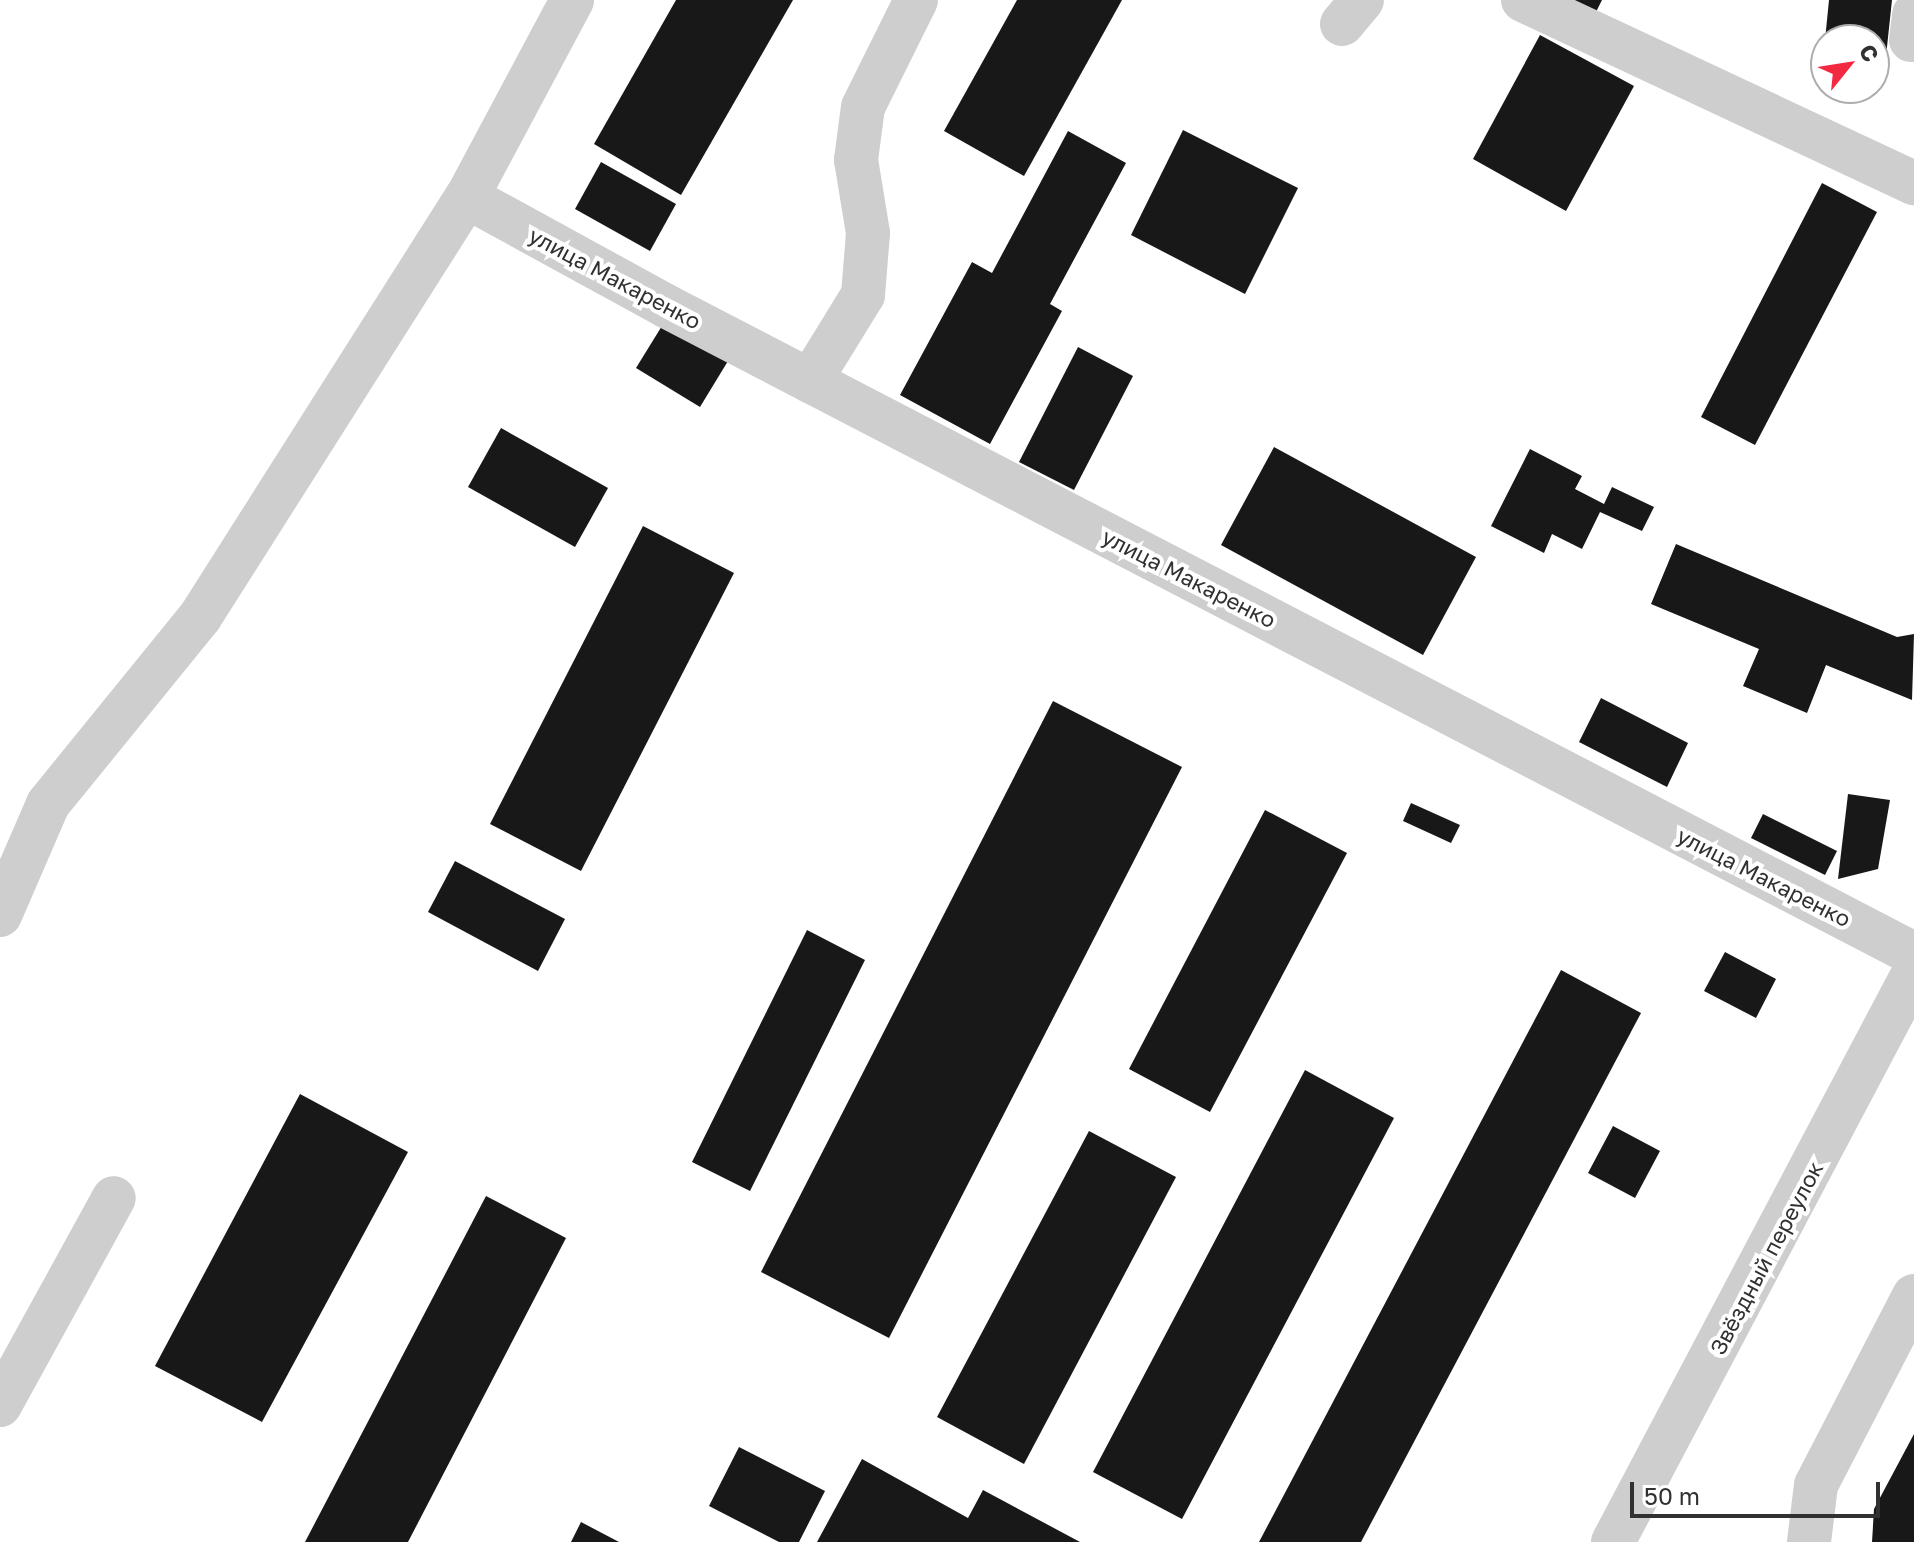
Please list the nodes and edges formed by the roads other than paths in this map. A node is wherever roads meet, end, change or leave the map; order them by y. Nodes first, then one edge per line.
1 (572, 0) edge
2 (916, 0) edge
3 (1523, 0) edge
4 (1914, 183) edge
5 (467, 197) junction
6 (810, 381) junction
7 (0, 915) edge
8 (1914, 954) edge
9 (1908, 995) edge
10 (114, 1198) dead end
11 (1914, 1296) edge
12 (0, 1405) edge
13 (1613, 1542) edge
14 (1809, 1542) edge

1 - 5 street
2 - 6 street
3 - 4 street
5 - 6 street, улица Макаренко
5 - 7 street
6 - 8 street, улица Макаренко
9 - 13 street, Звёздный переулок
10 - 12 street
11 - 14 street

